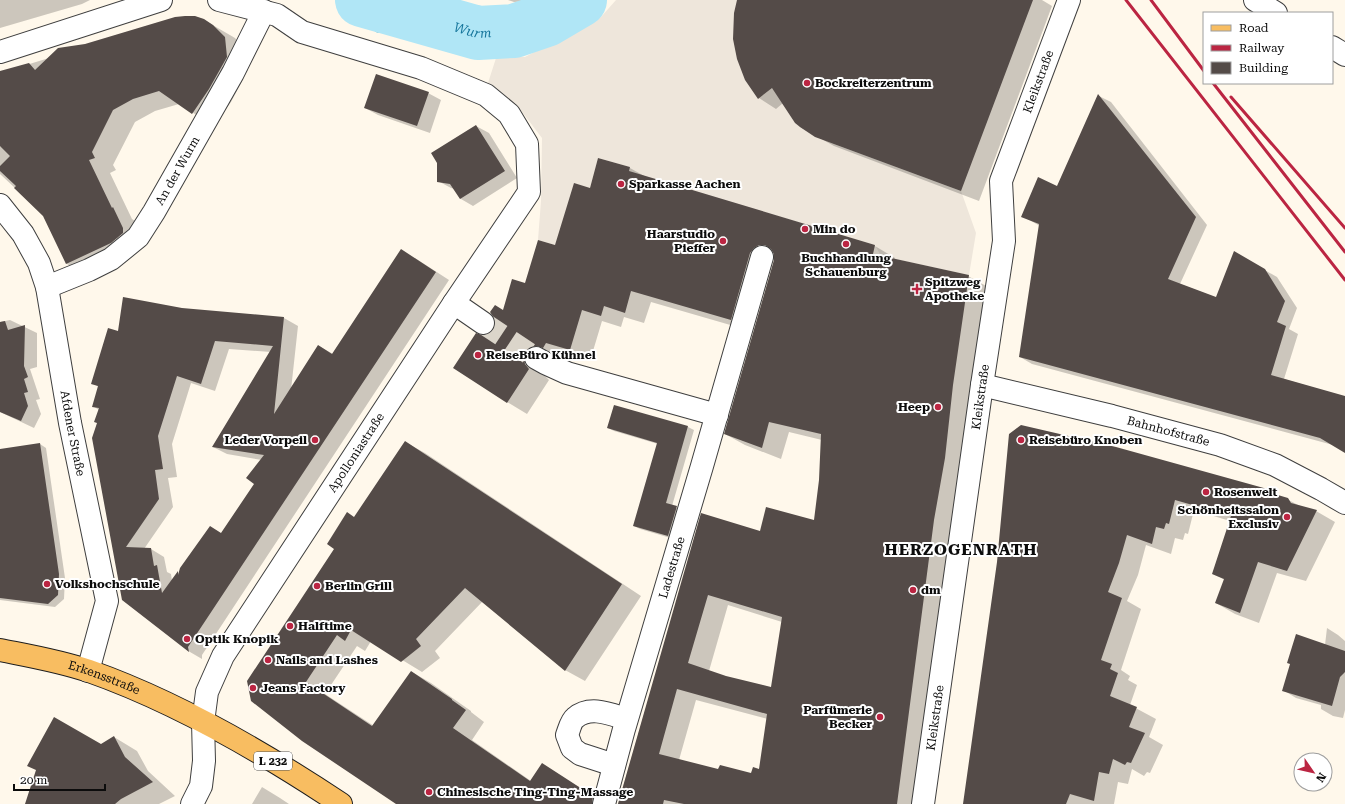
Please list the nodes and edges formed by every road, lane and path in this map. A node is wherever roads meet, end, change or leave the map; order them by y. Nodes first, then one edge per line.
1 (161, 0) edge
2 (220, 0) edge
3 (1069, 0) edge
4 (1256, 0) edge
5 (274, 9) edge
6 (1274, 12) edge
7 (1333, 48) edge
8 (0, 52) edge
9 (1345, 55) edge
10 (0, 205) edge
11 (762, 257) dead end
12 (47, 287) junction
13 (454, 303) junction
14 (483, 323) tunnel mouth
15 (536, 358) tunnel mouth
16 (982, 385) junction
17 (717, 415) junction
18 (1345, 503) edge
19 (0, 650) edge
20 (88, 671) junction
21 (626, 719) junction
22 (203, 722) junction
23 (614, 764) junction
24 (192, 804) edge
25 (341, 804) edge
26 (604, 804) edge
27 (923, 804) edge

1 - 8 street
2 - 5 street
3 - 16 street, Kleikstraße
4 - 6 street
5 - 12 street, An der Wurm
5 - 13 street, Apolloniastraße
7 - 9 street
10 - 12 street, Afdener Straße
11 - 17 street, Ladestraße
12 - 20 street, Afdener Straße
13 - 14 street
13 - 22 street, Apolloniastraße
15 - 17 street
16 - 18 street, Bahnhofstraße
16 - 27 street, Kleikstraße
17 - 21 street, Ladestraße
19 - 20 main road, Erkensstraße / L 232
20 - 22 main road, Erkensstraße / L 232
21 - 23 street, Ladestraße
21 - 23 street
22 - 24 street, Apolloniastraße
22 - 25 main road, L 232
23 - 26 street, Ladestraße

